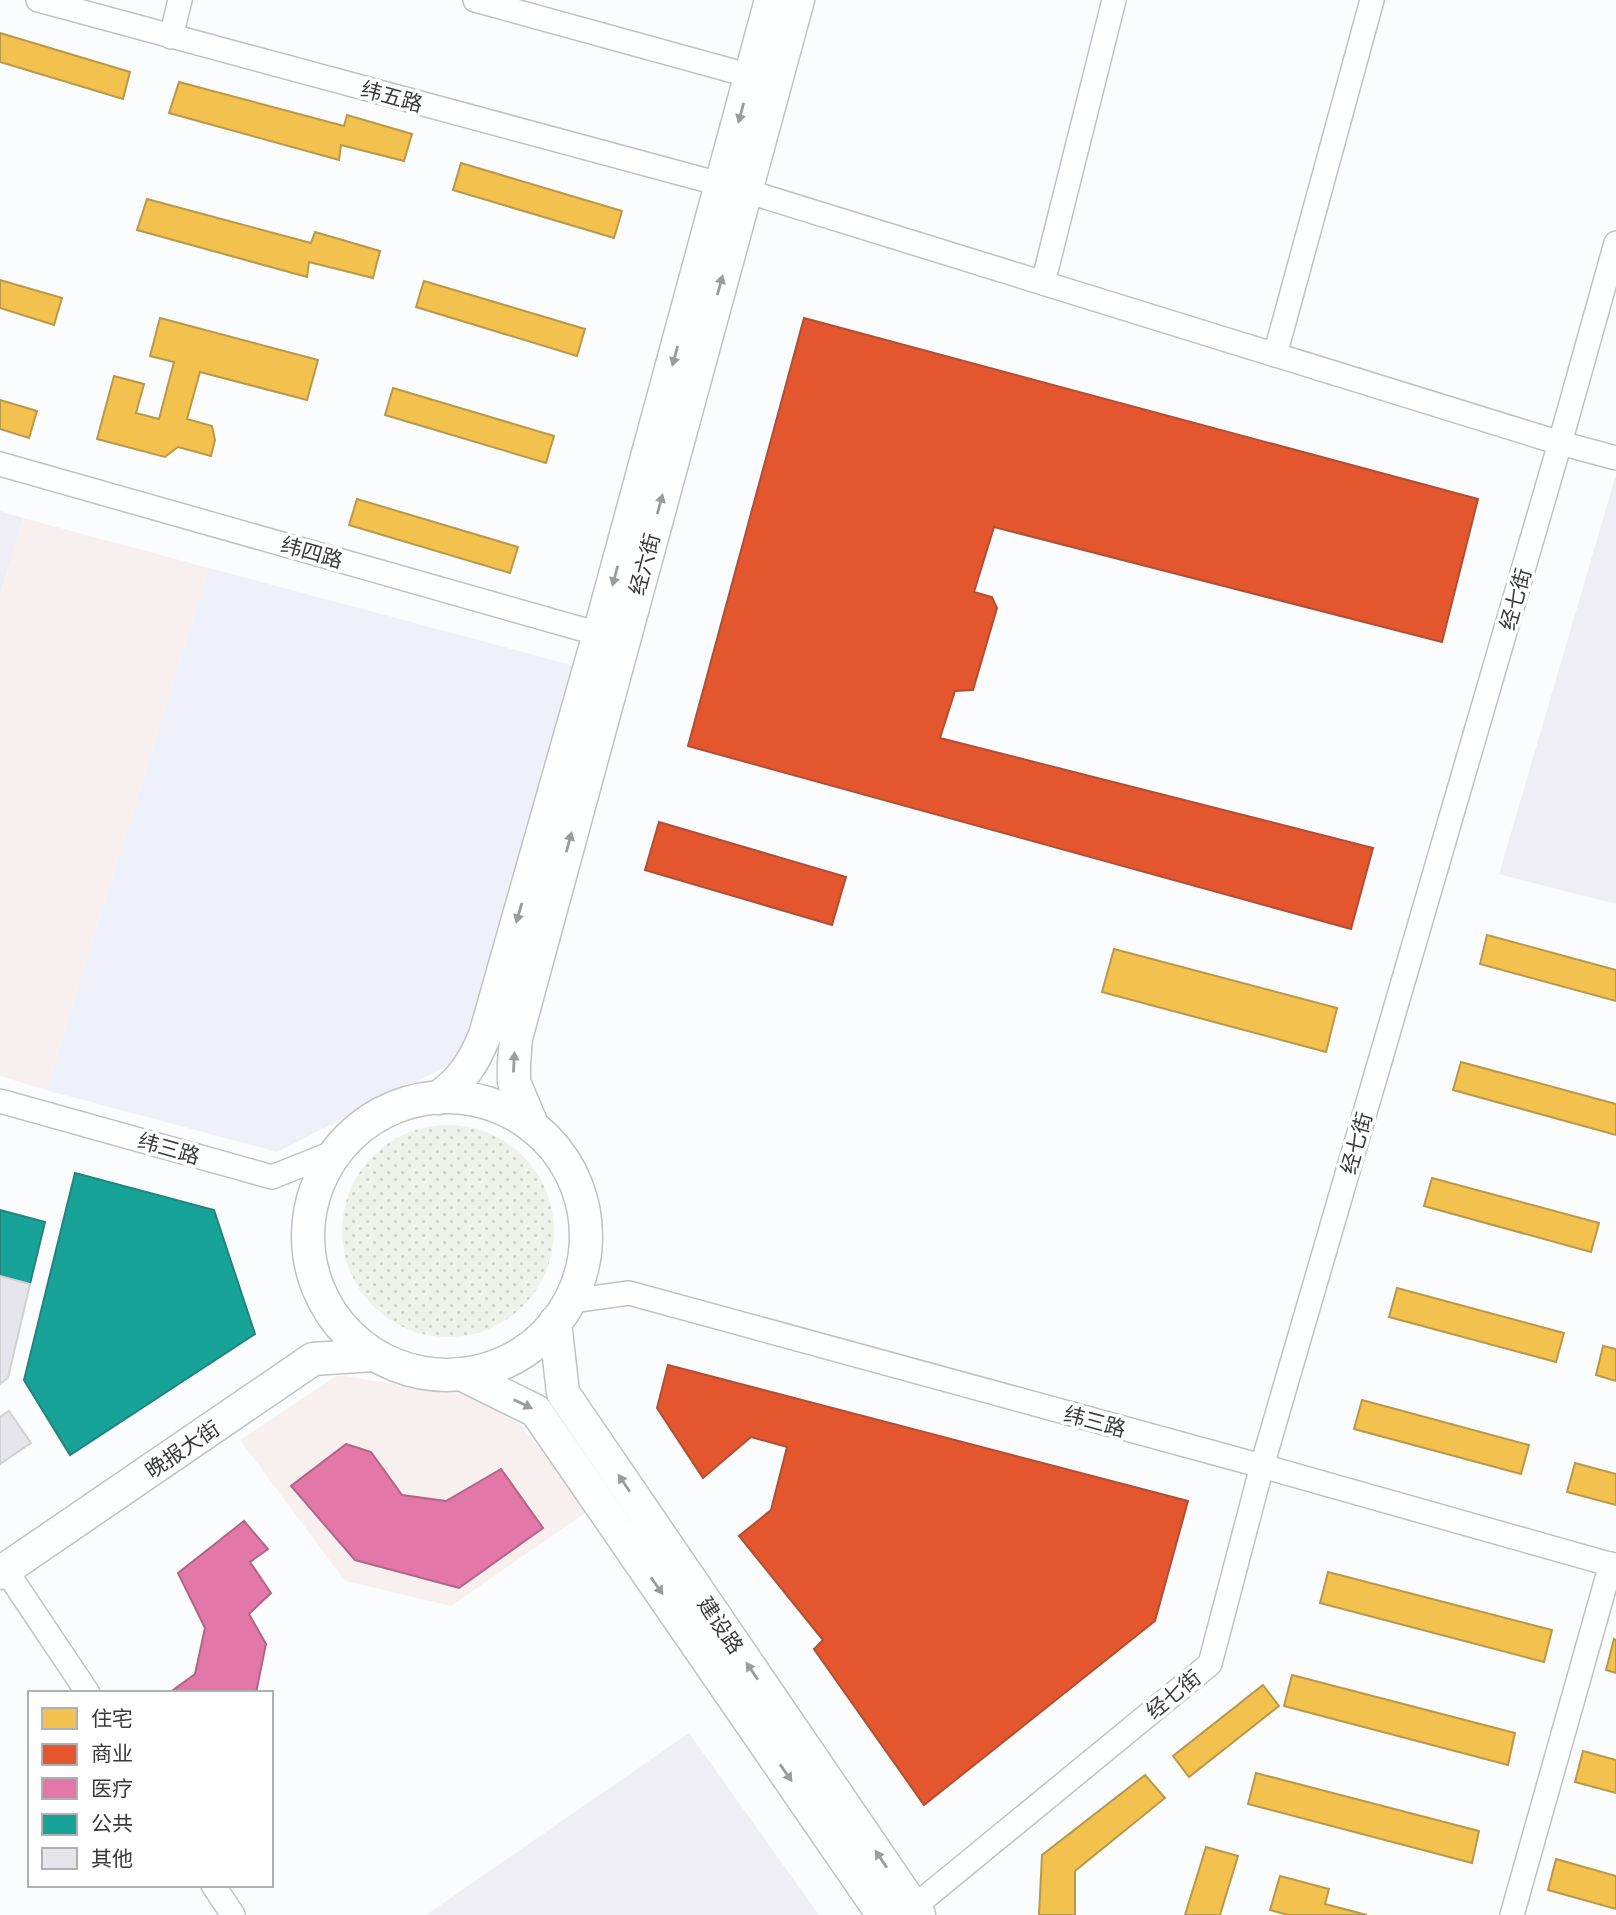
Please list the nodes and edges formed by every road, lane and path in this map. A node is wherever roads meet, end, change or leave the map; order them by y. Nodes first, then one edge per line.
1 (38, 0) edge
2 (180, 0) edge
3 (475, 0) edge
4 (771, 0) edge
5 (798, 0) edge
6 (1114, 0) edge
7 (1372, 0) edge
8 (171, 37) junction
9 (751, 76) junction
10 (734, 188) junction
11 (1616, 243) edge
12 (1043, 283) junction
13 (1275, 355) junction
14 (1560, 443) junction
15 (1616, 458) edge
16 (0, 464) edge
17 (611, 637) junction
18 (438, 1098) junction
19 (0, 1101) edge
20 (533, 1127) junction
21 (335, 1152) junction
22 (563, 1312) junction
23 (374, 1354) junction
24 (461, 1374) junction
25 (1262, 1466) junction
26 (1614, 1565) edge
27 (3, 1571) edge
28 (87, 1691) edge
29 (214, 1887) edge
30 (912, 1912) edge
31 (233, 1915) edge
32 (883, 1915) edge
33 (1512, 1915) edge

1 - 8 street, 纬五路
2 - 8 street
3 - 9 street
4 - 9 main road, 经六街
5 - 10 main road, 经六街
6 - 12 street
7 - 13 street
8 - 10 street, 纬五路
9 -> 10 main road, 经六街
10 - 12 street, 纬五路
10 - 17 main road, 经六街
11 - 14 street, 经七街
12 - 13 street, 纬五路
13 - 14 street, 纬五路
14 - 15 street, 纬五路
14 - 25 street, 经七街
16 - 17 street, 纬四路
17 -> 18 main road, 经六街
20 -> 17 main road, 经六街
18 - 20 main road
18 - 21 main road
19 - 21 street, 纬三路
20 - 22 main road
21 - 23 main road
22 - 24 main road
22 - 25 street, 纬三路
30 -> 22 main road, 建设路
23 - 24 main road
23 - 27 main road, 晚报大街
24 -> 32 main road, 建设路
25 - 26 street, 纬三路
25 - 30 street, 经七街
26 - 33 street
27 - 28 street
29 - 31 street

